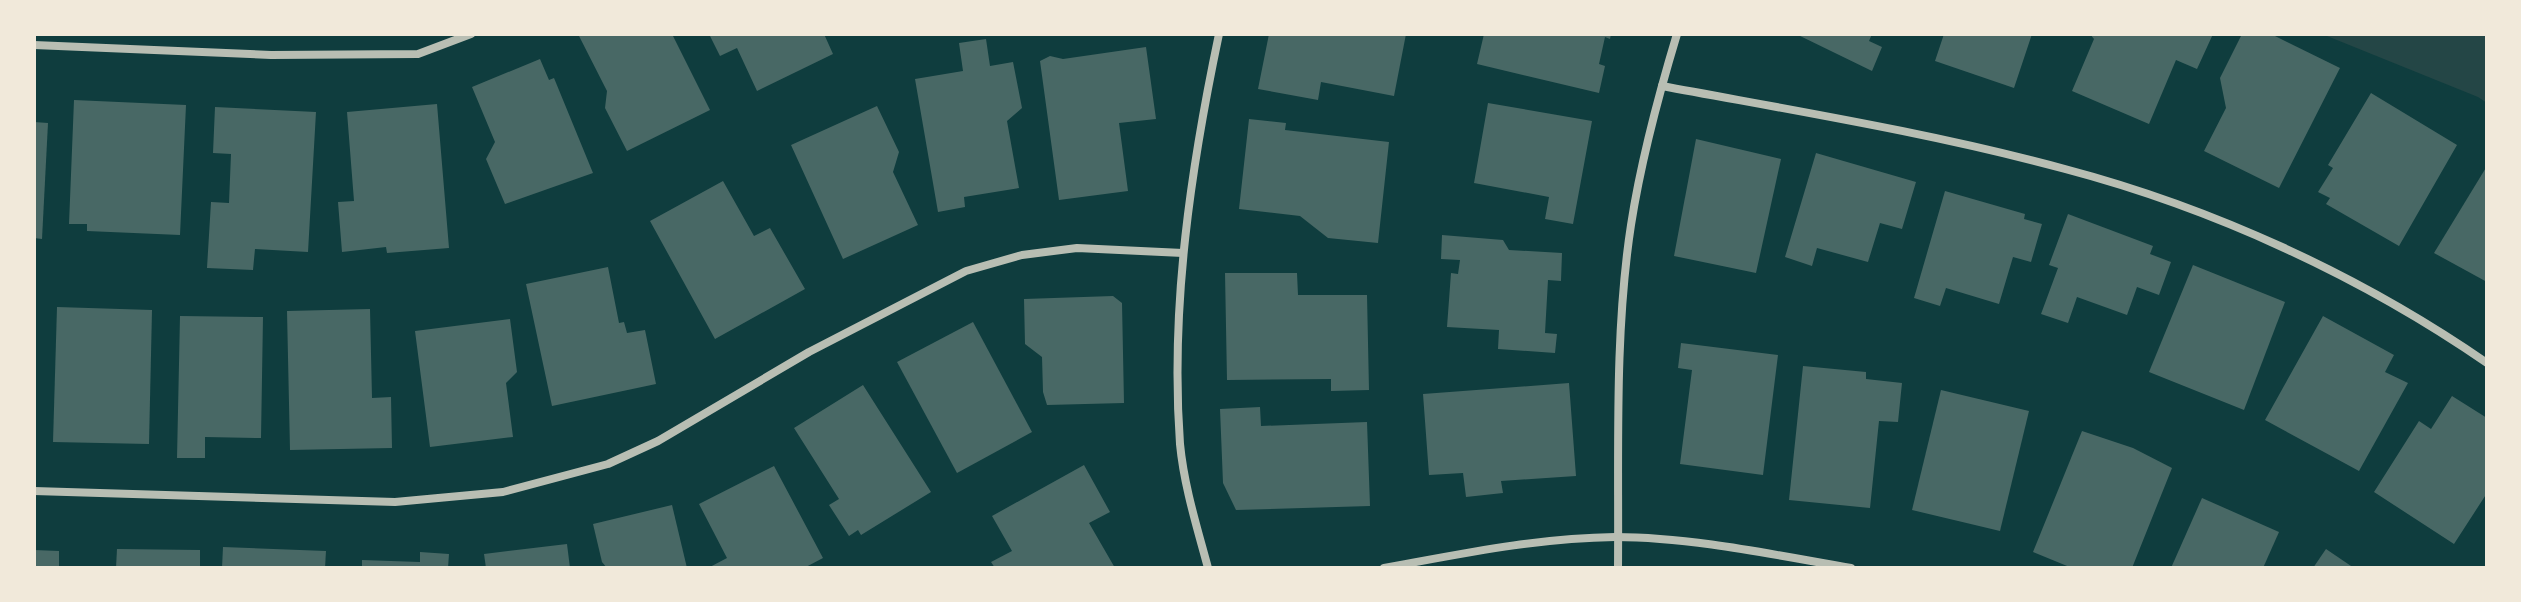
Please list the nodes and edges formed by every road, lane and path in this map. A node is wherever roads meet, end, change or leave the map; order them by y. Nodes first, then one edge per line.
1 (471, 34) edge
2 (1219, 34) edge
3 (1677, 34) edge
4 (34, 45) edge
5 (1662, 86) junction
6 (1183, 253) junction
7 (2487, 363) edge
8 (34, 491) edge
9 (1618, 537) junction
10 (1208, 568) edge
11 (1384, 568) edge
12 (1618, 568) edge
13 (1851, 568) edge

1 - 4 street
2 - 6 street
3 - 5 street
5 - 7 street
5 - 9 street
6 - 8 street
6 - 10 street
9 - 11 street
9 - 12 street
9 - 13 street

